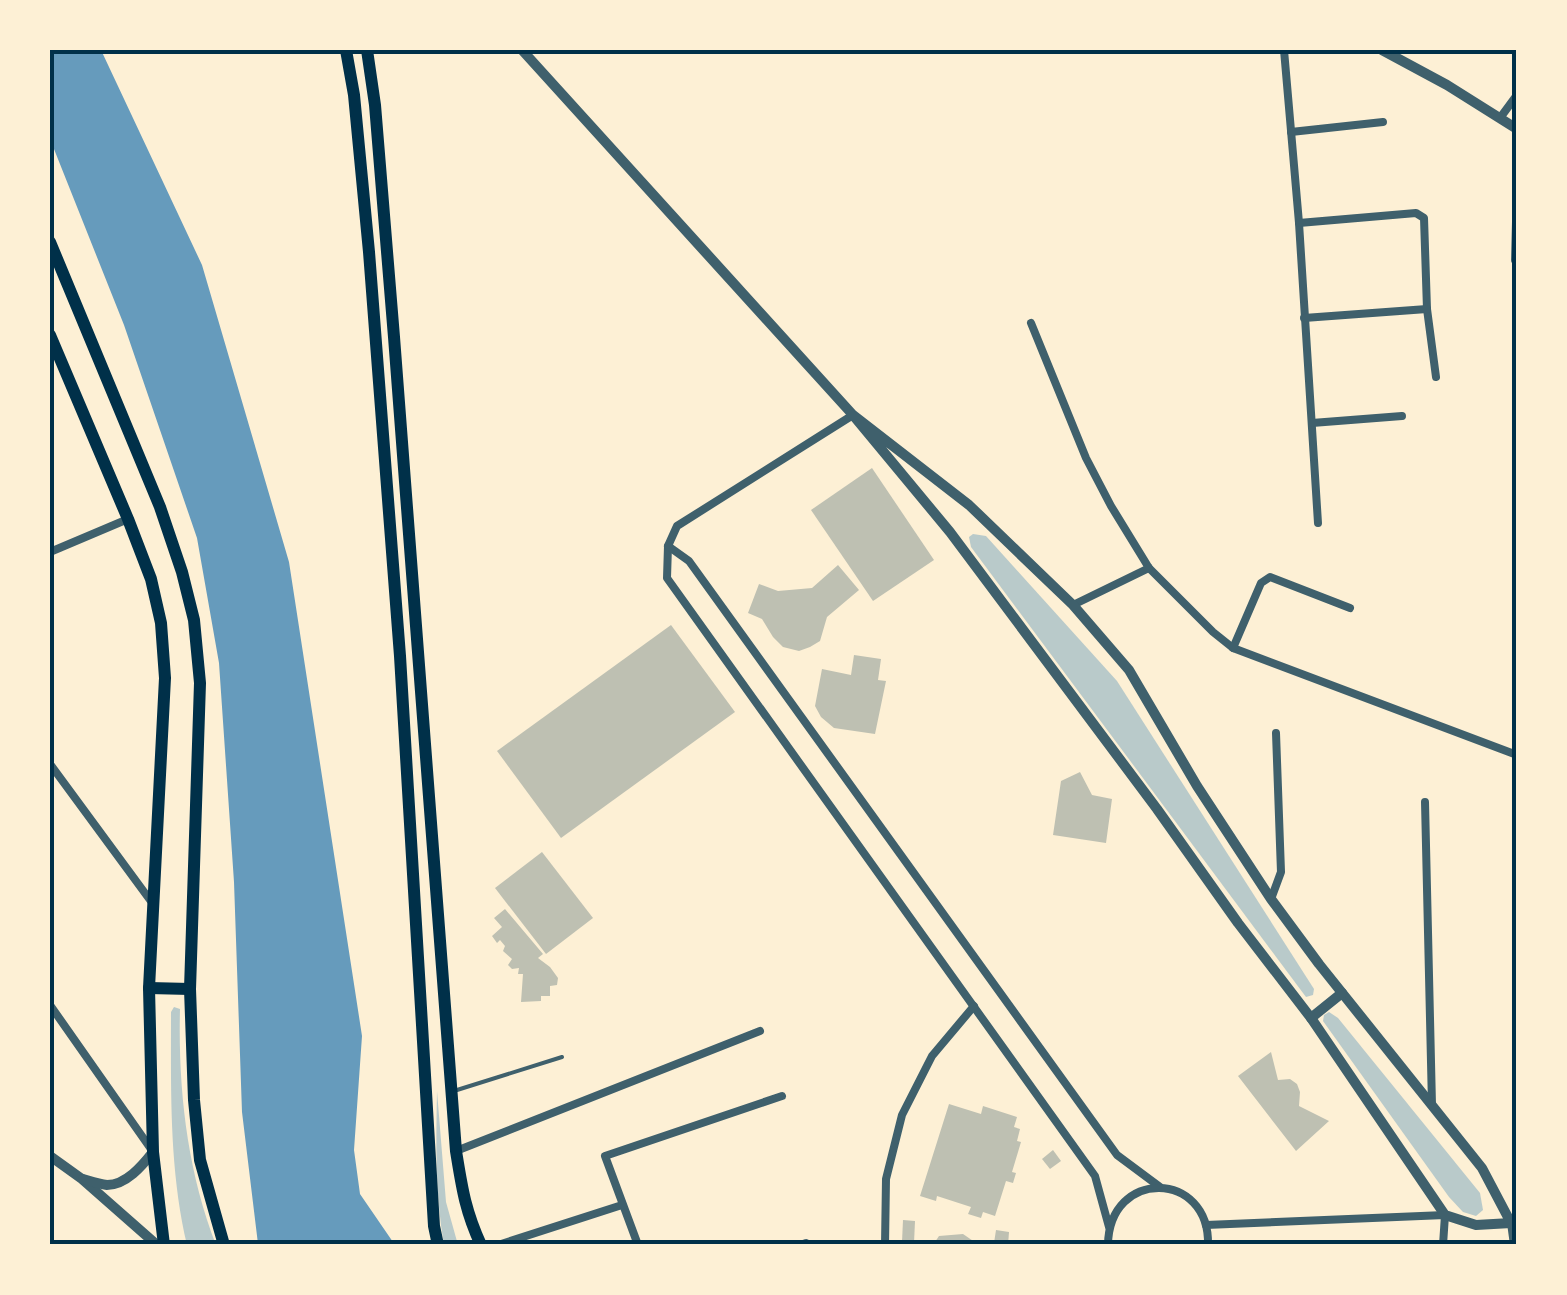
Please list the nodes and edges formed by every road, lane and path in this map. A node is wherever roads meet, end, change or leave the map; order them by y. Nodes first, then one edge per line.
1 (346, 50) edge
2 (367, 50) edge
3 (522, 50) edge
4 (1284, 50) edge
5 (1382, 50) edge
6 (1517, 95) edge
7 (1500, 118) junction
8 (1383, 122) dead end
9 (1517, 129) edge
10 (1291, 132) junction
11 (1517, 184) edge
12 (1299, 224) junction
13 (50, 242) edge
14 (1515, 260) edge
15 (56, 271) edge
16 (1427, 309) junction
17 (1304, 318) junction
18 (1031, 323) dead end
19 (50, 335) edge
20 (1436, 377) dead end
21 (854, 415) junction
22 (1402, 416) dead end
23 (1312, 423) junction
24 (128, 519) junction
25 (1318, 523) dead end
26 (668, 546) junction
27 (50, 552) edge
28 (1149, 568) junction
29 (1074, 605) junction
30 (1350, 608) dead end
31 (1233, 648) junction
32 (1276, 732) dead end
33 (1517, 755) edge
34 (50, 764) edge
35 (1425, 802) dead end
36 (1271, 899) junction
37 (153, 904) junction
38 (148, 988) junction
39 (190, 989) junction
40 (1342, 993) junction
41 (50, 1005) edge
42 (974, 1006) junction
43 (1311, 1018) junction
44 (760, 1031) dead end
45 (562, 1057) dead end
46 (453, 1092) junction
47 (782, 1096) dead end
48 (1432, 1105) junction
49 (456, 1151) junction
50 (152, 1152) junction
51 (50, 1156) edge
52 (82, 1179) junction
53 (1160, 1187) junction
54 (622, 1205) junction
55 (1445, 1215) junction
56 (1514, 1222) edge
57 (1206, 1224) junction
58 (1108, 1227) junction
59 (161, 1245) edge
60 (224, 1245) edge
61 (438, 1245) edge
62 (480, 1245) edge
63 (498, 1245) edge
64 (638, 1245) edge
65 (885, 1245) edge
66 (1108, 1245) edge
67 (1208, 1245) edge
68 (1443, 1245) edge
69 (1514, 1245) edge

1 - 61 main road
2 - 46 main road
3 - 21 street
4 - 10 street
5 - 7 street
6 - 7 street
7 - 9 street
8 - 10 street
10 - 12 street
11 - 14 street
12 - 16 street
12 - 17 street
13 - 15 main road
15 - 39 main road
16 - 17 street
16 - 20 street
17 - 23 street
18 - 28 street
19 - 24 main road
21 - 26 street
21 - 29 street
21 - 43 street
22 - 23 street
23 - 25 street
24 - 27 street
24 - 37 main road
26 - 42 street
26 - 53 street
28 - 29 street
28 - 31 street
29 - 36 street
30 - 31 street
31 - 33 street
32 - 36 street
34 - 37 street
35 - 48 street
36 - 40 street
37 - 38 main road
38 - 39 main road
38 - 50 main road
39 - 60 main road
40 - 43 street
40 - 48 street
41 - 50 street
42 - 58 street
42 - 65 street
43 - 55 street
44 - 49 street
45 - 46 lane
46 - 49 main road
47 - 54 street
48 - 56 street
49 - 62 main road
50 - 52 street
50 - 59 main road
51 - 52 street
52 - 59 street
53 - 57 street
53 - 58 street
54 - 63 street
54 - 64 street
55 - 56 street
55 - 57 street
55 - 68 street
56 - 69 street
57 - 67 street
58 - 66 street

